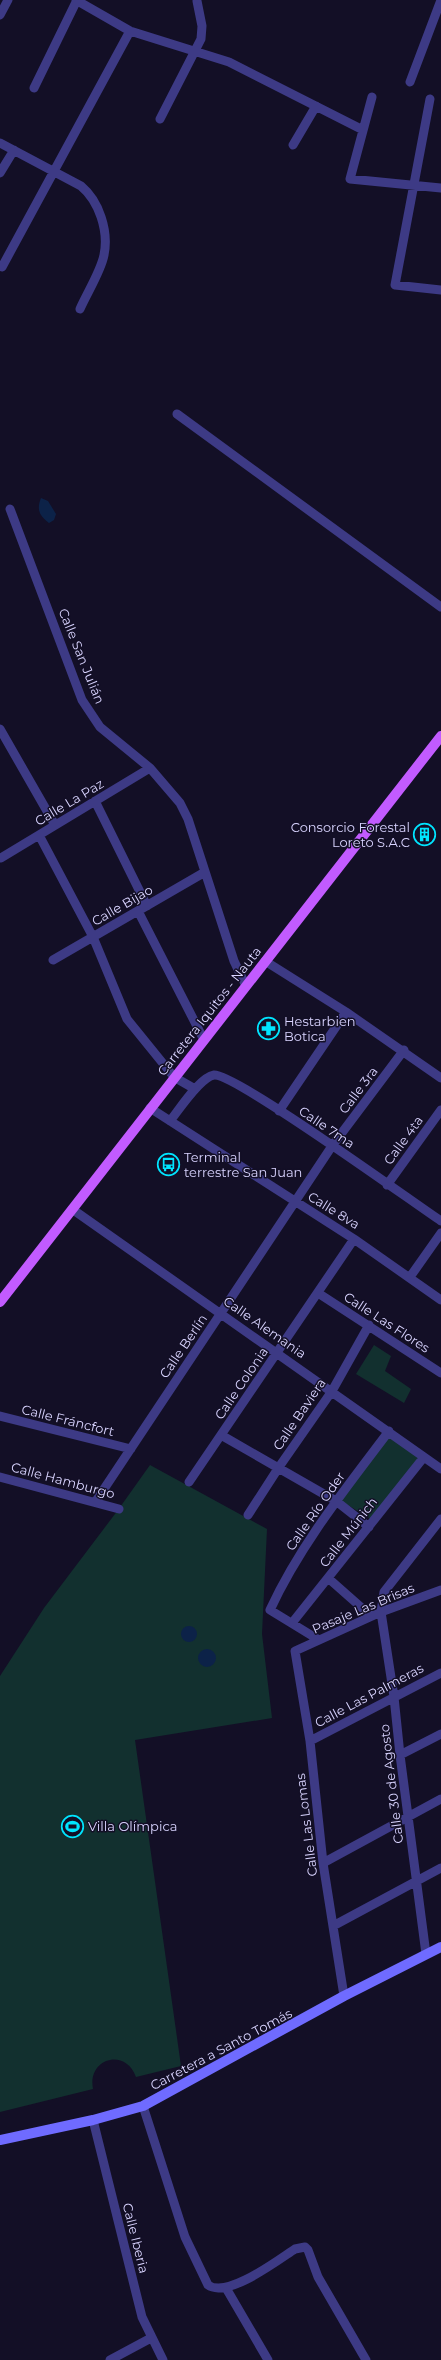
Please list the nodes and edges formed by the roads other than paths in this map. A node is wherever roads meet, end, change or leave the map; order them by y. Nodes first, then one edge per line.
1 (8, 0) edge
2 (76, 0) edge
3 (195, 0) edge
4 (441, 0) edge
5 (0, 15) edge
6 (130, 31) junction
7 (196, 52) junction
8 (410, 82) dead end
9 (34, 88) dead end
10 (372, 97) dead end
11 (430, 99) dead end
12 (316, 106) junction
13 (160, 119) dead end
14 (364, 130) junction
15 (0, 143) edge
16 (293, 145) dead end
17 (14, 150) junction
18 (53, 172) junction
19 (0, 173) edge
20 (414, 185) junction
21 (441, 188) edge
22 (2, 267) dead end
23 (441, 290) edge
24 (80, 309) dead end
25 (177, 414) dead end
26 (10, 509) dead end
27 (441, 607) edge
28 (0, 729) edge
29 (441, 736) edge
30 (150, 768) junction
31 (94, 802) junction
32 (56, 825) junction
33 (39, 835) junction
34 (1, 858) dead end
35 (205, 872) junction
36 (147, 906) junction
37 (138, 911) junction
38 (93, 937) junction
39 (53, 960) dead end
40 (264, 961) junction
41 (246, 986) junction
42 (346, 1012) junction
43 (204, 1040) junction
44 (404, 1050) junction
45 (174, 1077) junction
46 (441, 1078) edge
47 (195, 1089) junction
48 (150, 1108) junction
49 (441, 1110) edge
50 (279, 1111) junction
51 (170, 1121) junction
52 (332, 1146) junction
53 (387, 1184) junction
54 (295, 1201) junction
55 (72, 1209) junction
56 (441, 1221) edge
57 (441, 1233) edge
58 (354, 1238) junction
59 (410, 1277) junction
60 (318, 1292) junction
61 (441, 1300) edge
62 (1, 1301) edge
63 (221, 1313) junction
64 (369, 1325) junction
65 (277, 1352) junction
66 (441, 1373) edge
67 (332, 1391) junction
68 (0, 1416) edge
69 (389, 1431) junction
70 (221, 1435) junction
71 (131, 1449) junction
72 (424, 1456) junction
73 (279, 1467) junction
74 (441, 1469) edge
75 (0, 1477) edge
76 (189, 1482) dead end
77 (96, 1501) junction
78 (336, 1501) junction
79 (119, 1509) dead end
80 (248, 1515) dead end
81 (441, 1519) edge
82 (369, 1526) junction
83 (328, 1578) junction
84 (441, 1590) edge
85 (381, 1612) junction
86 (371, 1616) junction
87 (292, 1623) junction
88 (319, 1640) junction
89 (295, 1651) joint
90 (441, 1672) edge
91 (394, 1697) junction
92 (441, 1734) edge
93 (310, 1741) junction
94 (400, 1755) junction
95 (441, 1799) edge
96 (408, 1817) junction
97 (323, 1863) junction
98 (441, 1868) edge
99 (417, 1881) junction
100 (333, 1926) junction
101 (441, 1947) edge
102 (426, 1954) junction
103 (344, 1996) junction
104 (143, 2106) junction
105 (93, 2120) junction
106 (0, 2140) edge
107 (226, 2288) junction
108 (151, 2338) junction
109 (110, 2360) edge
110 (163, 2360) edge
111 (268, 2360) edge
112 (366, 2360) edge

1 - 5 street
2 - 6 street
2 - 9 street
3 - 7 street
4 - 8 street
6 - 7 street
6 - 18 street
7 - 12 street
7 - 13 street
10 - 14 street
11 - 20 street
12 - 14 street
12 - 16 street
14 - 20 street
15 - 17 street
17 - 18 street
17 - 19 street
18 - 22 street
18 - 24 street
20 - 21 street
20 - 23 street
25 - 27 street
26 - 30 street, Calle San Julián
28 - 32 street
29 - 40 main road, Carretera Iquitos - Nauta
30 - 31 street, Calle La Paz
30 - 35 street, Calle San Julián
31 - 32 street, Calle La Paz
31 - 36 street
32 - 33 street, Calle La Paz
33 - 34 street, Calle La Paz
33 - 38 street
35 - 36 street, Calle Bijao
35 - 41 street, Calle San Julián
36 - 37 street, Calle Bijao
37 - 38 street, Calle Bijao
37 - 43 street
38 - 39 street, Calle Bijao
38 - 45 street
40 - 41 main road, Carretera Iquitos - Nauta
40 - 42 street
41 - 43 main road, Carretera Iquitos - Nauta
42 - 44 street
42 - 50 street
43 - 45 main road, Carretera Iquitos - Nauta
44 - 46 street
44 - 52 street, Calle 3ra
45 - 47 street
45 - 48 main road, Carretera Iquitos - Nauta
47 - 50 street, Calle 7ma
47 - 51 street, Calle 7ma
48 - 51 street, Calle 8va
48 - 55 main road, Carretera Iquitos - Nauta
49 - 53 street, Calle 4ta
50 - 52 street, Calle 7ma
51 - 54 street, Calle 8va
52 - 53 street, Calle 7ma
52 - 54 street, Calle Berlín
53 - 56 street, Calle 7ma
54 - 58 street, Calle 8va
54 - 63 street, Calle Berlín
55 - 62 main road, Carretera Iquitos - Nauta
55 - 63 street, Calle Alemania
57 - 59 street
58 - 59 street, Calle 8va
58 - 60 street, Calle Colonia
59 - 61 street, Calle 8va
60 - 64 street, Calle Las Flores
60 - 65 street, Calle Colonia
63 - 65 street, Calle Alemania
63 - 71 street, Calle Berlín
64 - 66 street, Calle Las Flores
64 - 67 street, Calle Baviera
65 - 67 street, Calle Alemania
65 - 70 street, Calle Colonia
67 - 69 street, Calle Alemania
67 - 73 street, Calle Baviera
68 - 71 street, Calle Fráncfort
69 - 72 street, Calle Alemania
69 - 78 street, Calle Río Oder
70 - 73 street
70 - 76 street, Calle Colonia
71 - 77 street, Calle Berlín
72 - 74 street, Calle Alemania
72 - 82 street, Calle Múnich
73 - 78 street
73 - 80 street, Calle Baviera
75 - 77 street, Calle Hamburgo
77 - 79 street, Calle Hamburgo
78 - 82 street
78 - 87 street, Calle Río Oder
81 - 85 street, Calle 30 de Agosto
82 - 83 street, Calle Múnich
83 - 86 street
83 - 87 street, Calle Múnich
84 - 85 street, Pasaje Las Brisas
85 - 86 street, Pasaje Las Brisas
85 - 91 street, Calle 30 de Agosto
86 - 88 street, Pasaje Las Brisas
87 - 88 street
88 - 89 street, Pasaje Las Brisas
89 - 93 street, Calle Las Lomas
90 - 91 street, Calle Las Palmeras
91 - 93 street, Calle Las Palmeras
91 - 94 street, Calle 30 de Agosto
92 - 94 street
93 - 97 street, Calle Las Lomas
94 - 96 street, Calle 30 de Agosto
95 - 96 street
96 - 97 street
96 - 99 street, Calle 30 de Agosto
97 - 100 street, Calle Las Lomas
98 - 99 street
99 - 100 street
99 - 102 street, Calle 30 de Agosto
100 - 103 street, Calle Las Lomas
101 - 102 street, Carretera a Santo Tomás
102 - 103 street, Carretera a Santo Tomás
103 - 104 street, Carretera a Santo Tomás
104 - 105 street, Carretera a Santo Tomás
104 - 107 street
105 - 106 street, Carretera a Santo Tomás
105 - 108 street, Calle Iberia
107 - 111 street
107 - 112 street
108 - 109 street
108 - 110 street, Calle Iberia

